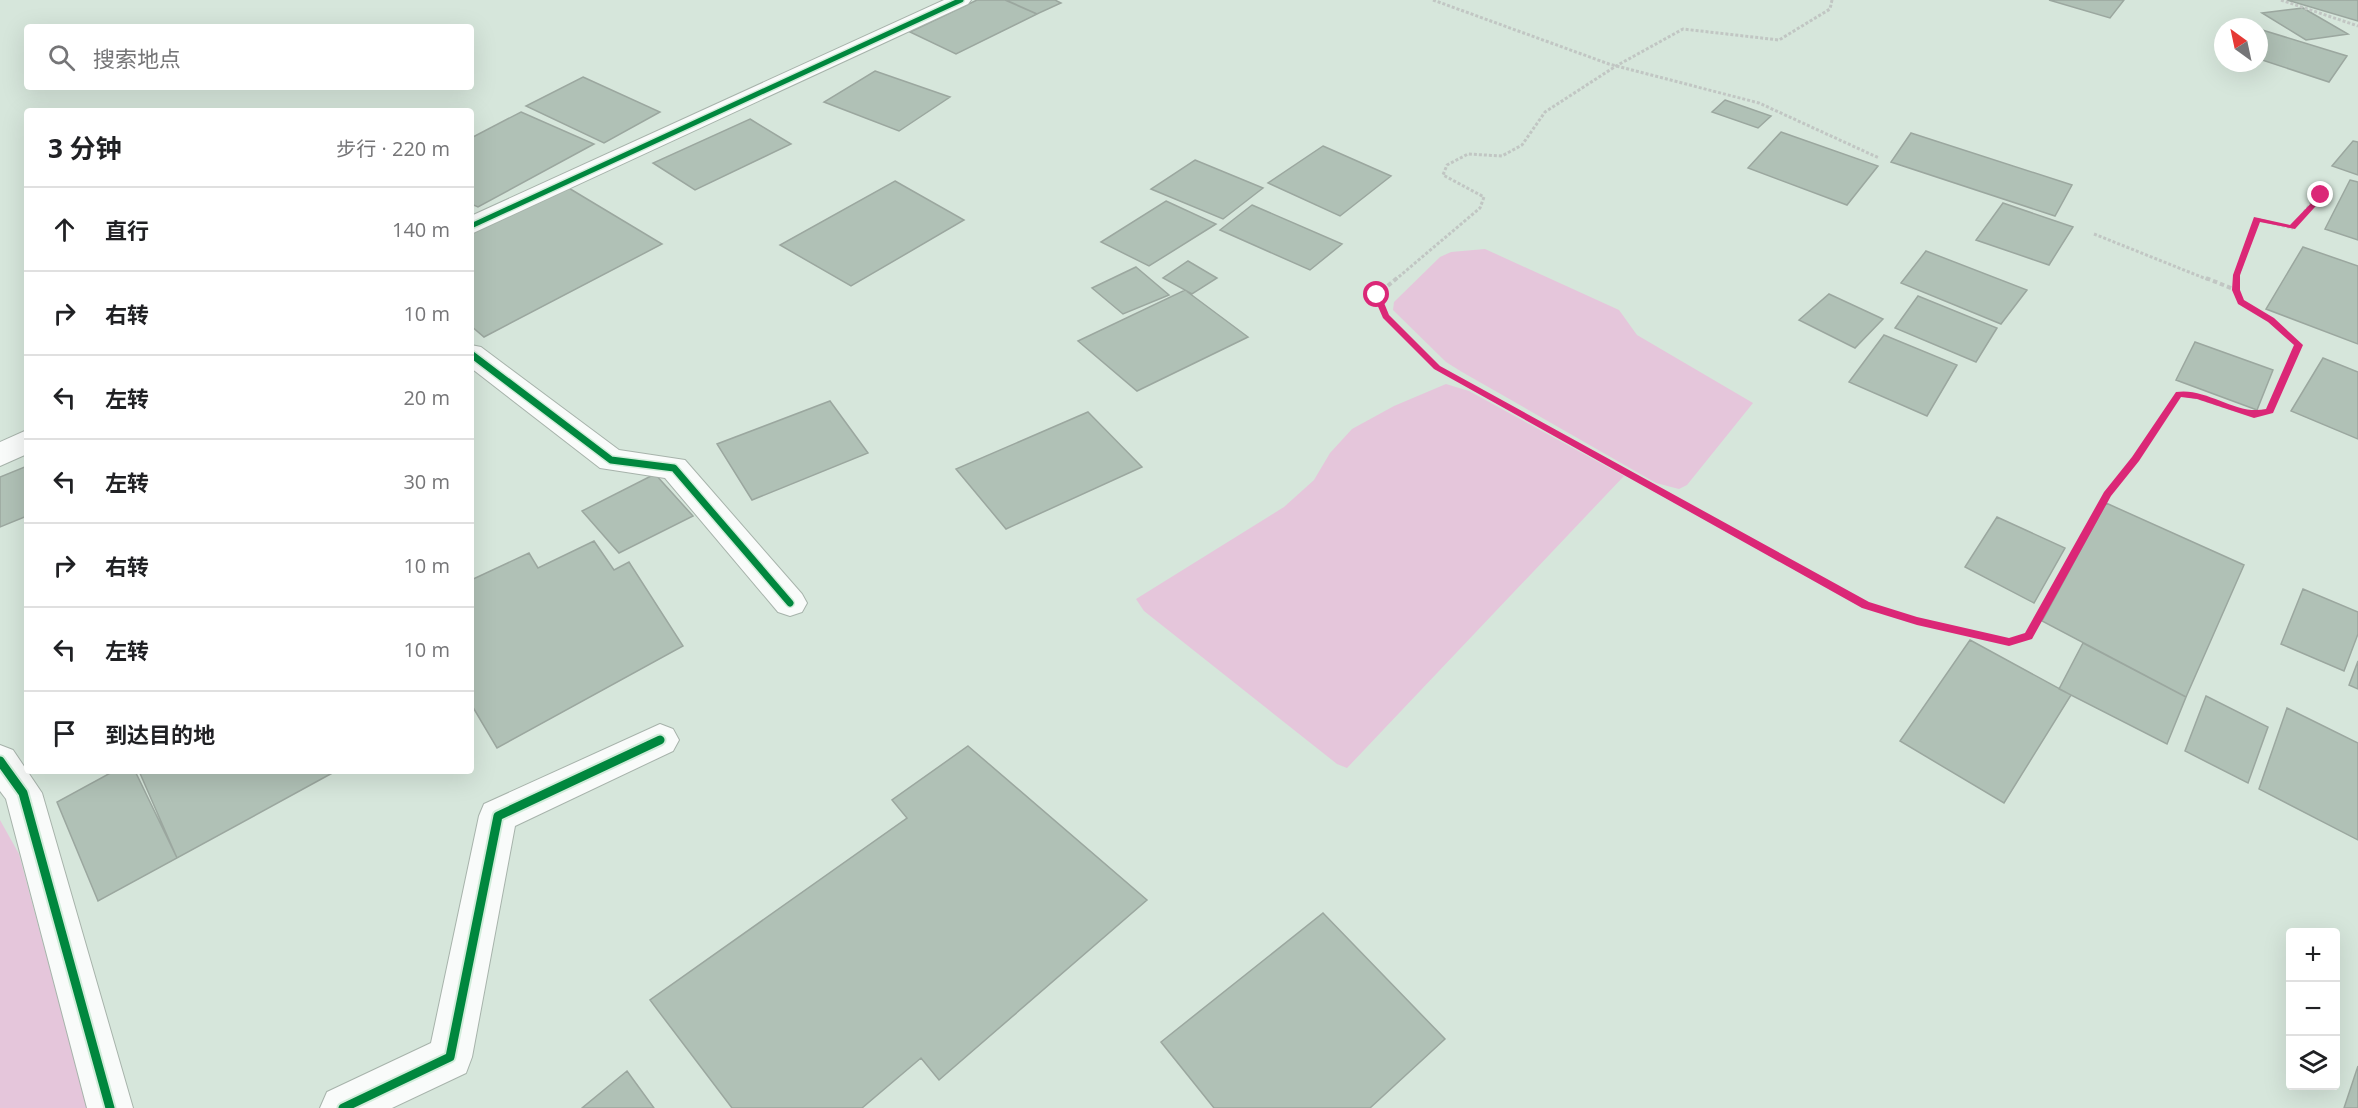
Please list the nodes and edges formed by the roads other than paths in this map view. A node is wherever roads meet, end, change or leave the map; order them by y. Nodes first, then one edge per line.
1 (961, 0) edge
2 (474, 225) edge
3 (474, 356) edge
4 (24, 443) edge
5 (0, 455) edge
6 (790, 603) dead end
7 (660, 740) dead end
8 (0, 761) edge
9 (110, 1108) edge
10 (343, 1108) edge

1 - 2 street
3 - 6 street
4 - 5 street
7 - 10 street
8 - 9 street

